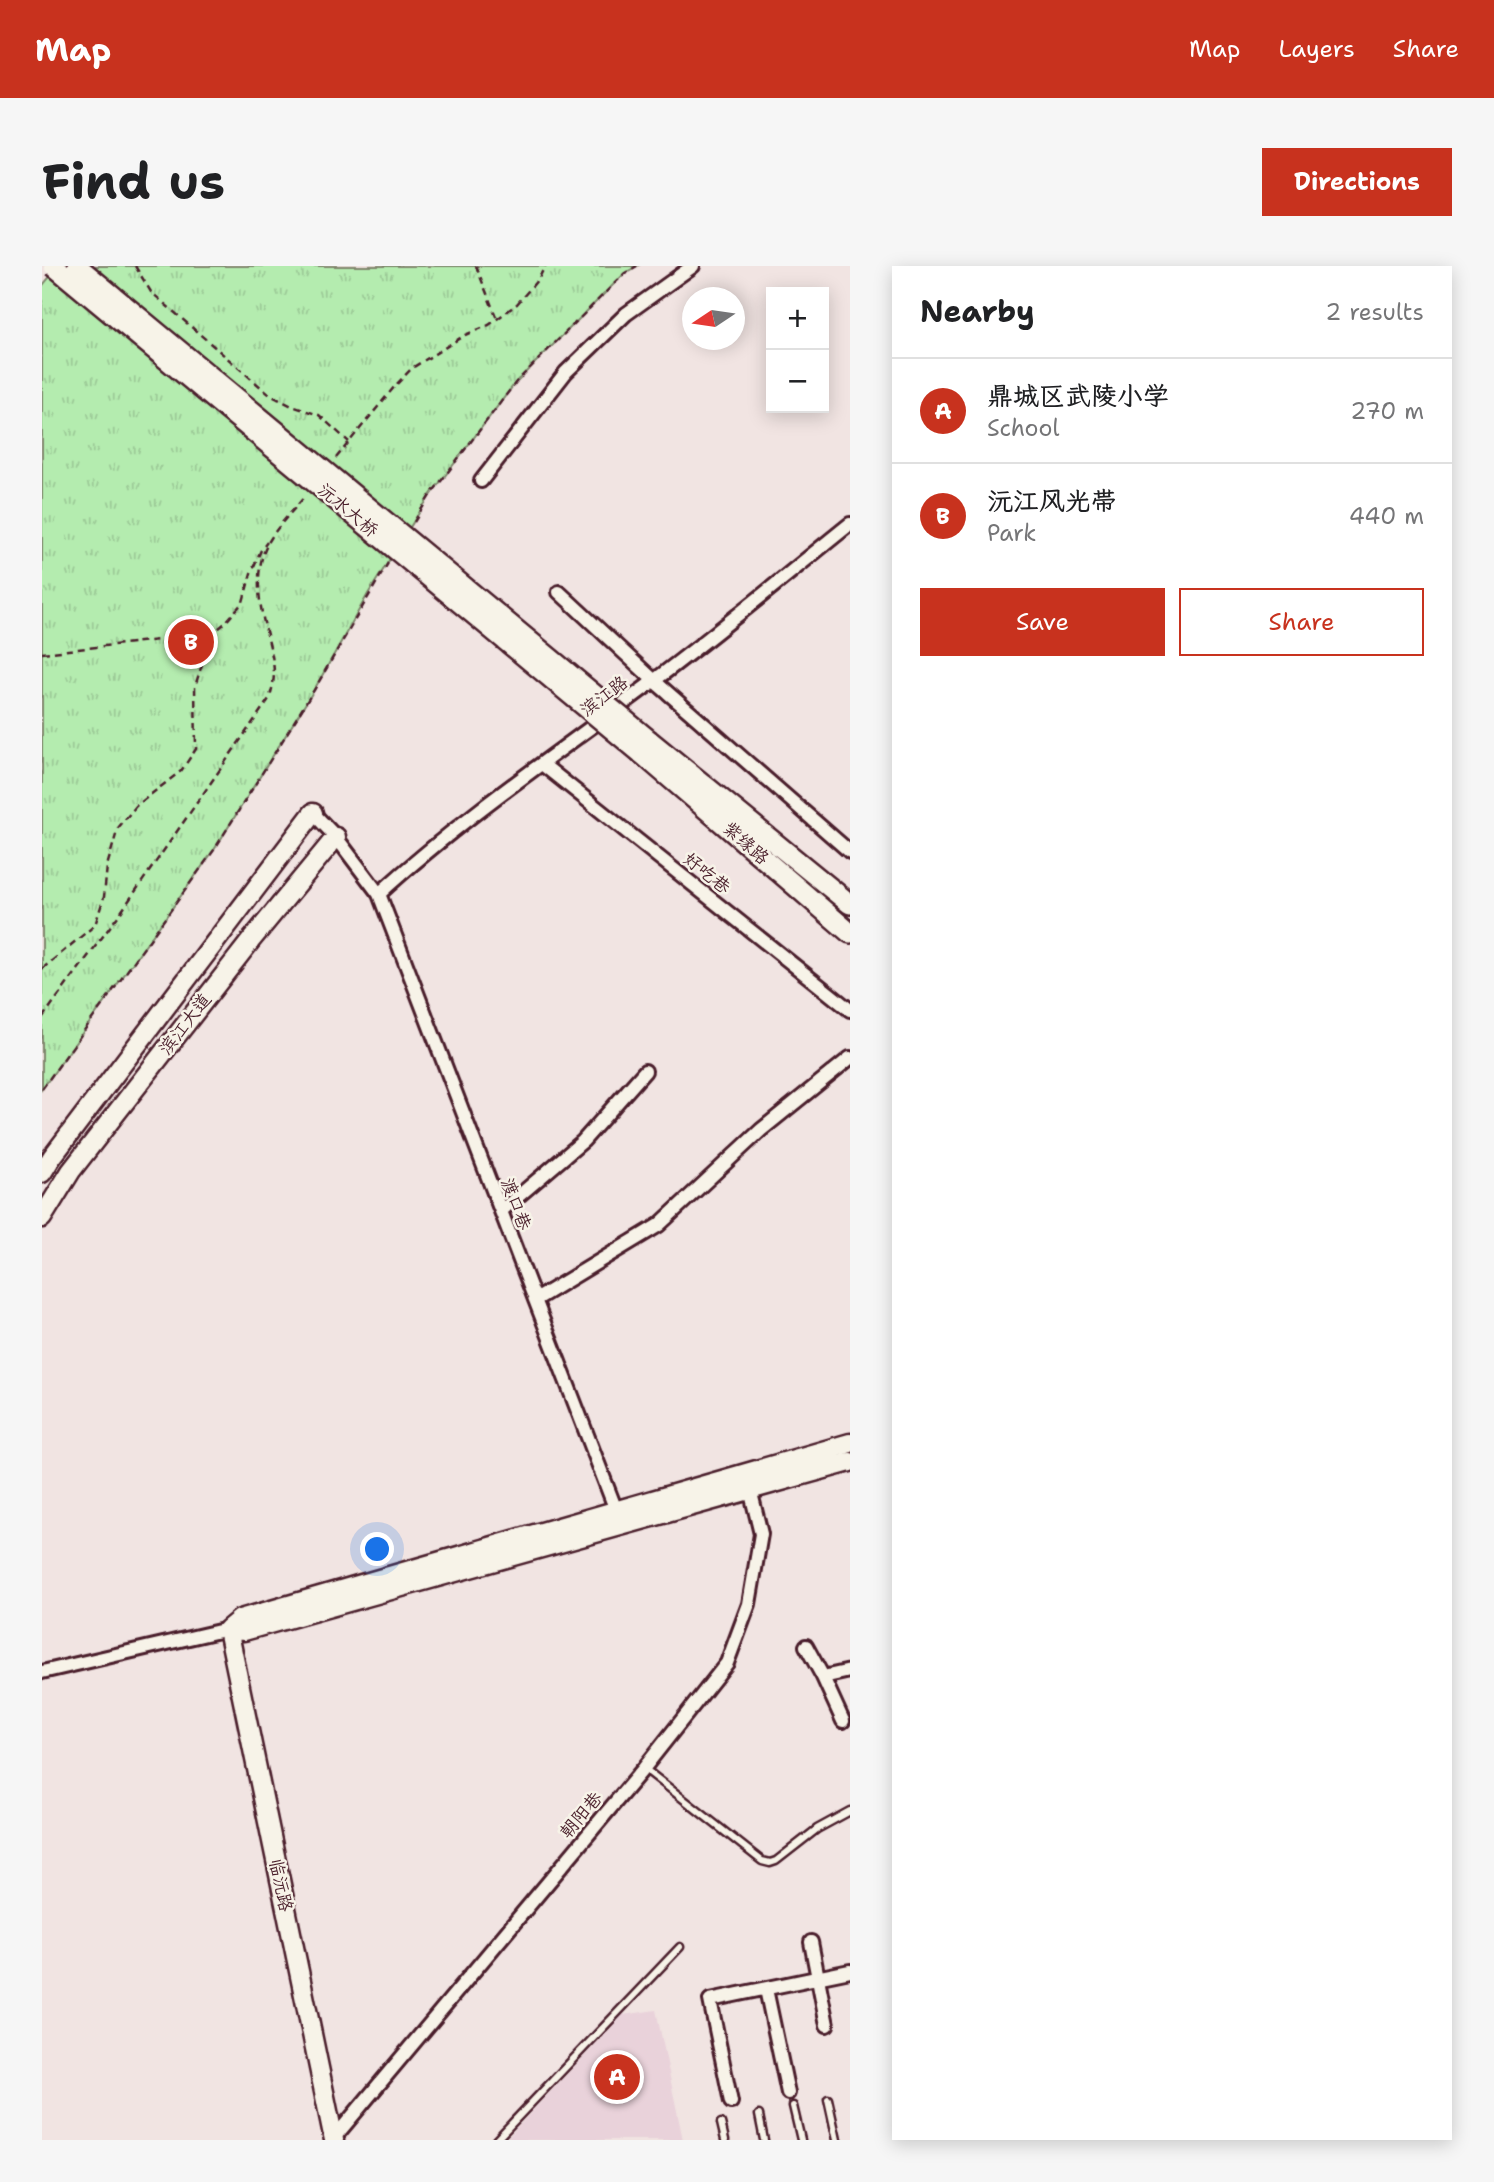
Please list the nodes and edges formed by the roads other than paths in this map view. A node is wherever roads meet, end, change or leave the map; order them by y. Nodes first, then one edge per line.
1 (54, 266) edge
2 (77, 266) edge
3 (693, 266) edge
4 (481, 481) dead end
5 (850, 524) edge
6 (559, 592) dead end
7 (654, 680) junction
8 (645, 746) junction
9 (542, 764) junction
10 (313, 813) joint
11 (336, 836) junction
12 (850, 852) edge
13 (379, 894) junction
14 (850, 904) edge
15 (850, 933) edge
16 (850, 1010) edge
17 (850, 1058) edge
18 (645, 1071) dead end
19 (42, 1173) edge
20 (500, 1211) junction
21 (42, 1218) edge
22 (535, 1300) junction
23 (850, 1443) edge
24 (850, 1462) edge
25 (748, 1481) junction
26 (618, 1518) junction
27 (228, 1629) junction
28 (806, 1646) dead end
29 (850, 1671) edge
30 (42, 1672) edge
31 (823, 1677) junction
32 (843, 1721) dead end
33 (644, 1768) junction
34 (850, 1811) edge
35 (811, 1942) dead end
36 (680, 1947) dead end
37 (850, 1971) edge
38 (818, 1978) junction
39 (766, 1989) junction
40 (827, 2025) dead end
41 (788, 2093) dead end
42 (828, 2099) dead end
43 (731, 2102) dead end
44 (793, 2106) dead end
45 (758, 2115) dead end
46 (721, 2123) dead end
47 (334, 2139) edge
48 (496, 2140) edge
49 (725, 2140) edge
50 (764, 2140) edge
51 (801, 2140) edge
52 (837, 2140) edge

1 - 8 main road, 沅水大桥, bridge
2 - 8 main road, 沅水大桥, bridge
3 - 4 street
5 - 7 street, 滨江路
6 - 7 street
7 - 9 street, 滨江路
7 - 12 street
8 - 14 main road, 紫缘路
8 - 15 main road, 紫缘路
9 - 13 street, 滨江路
9 - 16 street, 好吃巷
10 - 11 street, 渡口巷
10 - 19 street, 滨江大道
11 - 13 street, 渡口巷
11 - 21 street, 滨江大道
13 - 20 street, 渡口巷
17 - 22 street
18 - 20 street
20 - 22 street, 渡口巷
22 - 26 street, 渡口巷
23 - 25 street
24 - 25 street
25 - 26 street
25 - 33 street, 朝阳巷
26 - 27 street
27 - 30 street
27 - 47 street, 临沅路
28 - 31 street
29 - 31 street
31 - 32 street
33 - 34 lane
33 - 47 street, 朝阳巷
35 - 38 street
36 - 48 lane
37 - 38 street
38 - 39 street
38 - 40 street
39 - 41 street
39 - 43 street
42 - 52 lane
44 - 51 lane
45 - 50 lane
46 - 49 lane

